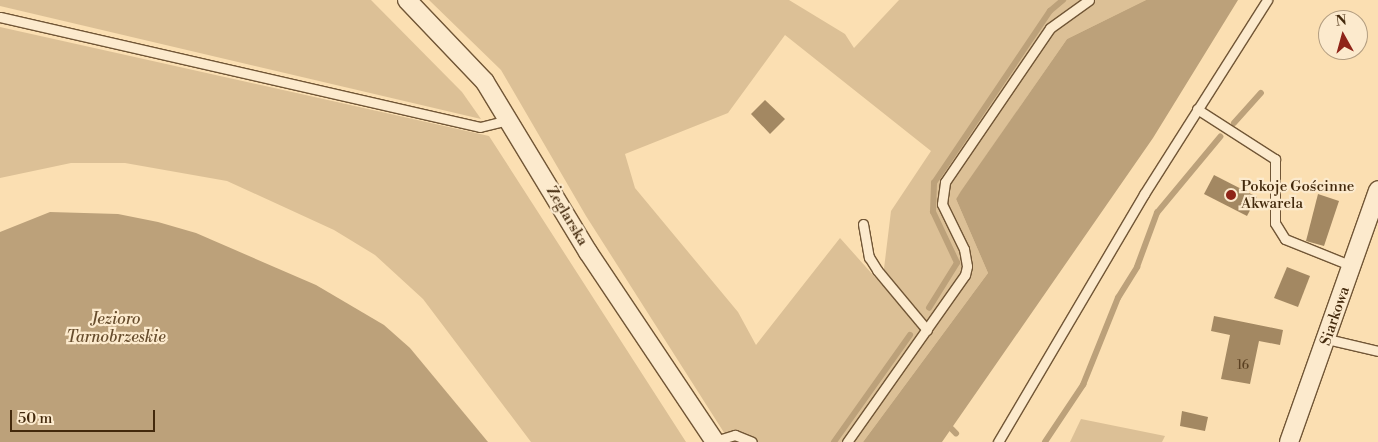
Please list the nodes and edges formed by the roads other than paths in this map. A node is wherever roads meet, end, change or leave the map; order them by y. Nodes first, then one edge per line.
1 (406, 0) edge
2 (1088, 0) edge
3 (1267, 0) edge
4 (0, 17) edge
5 (1197, 109) junction
6 (509, 120) junction
7 (1378, 190) edge
8 (863, 224) dead end
9 (1352, 266) junction
10 (927, 330) junction
11 (1327, 339) junction
12 (1378, 351) edge
13 (715, 442) edge
14 (752, 442) edge
15 (847, 442) edge
16 (998, 442) edge
17 (1289, 442) edge

1 - 6 street, Żeglarska
2 - 10 lane
3 - 5 lane
4 - 6 lane
5 - 9 lane
5 - 16 lane
6 - 13 street, Żeglarska
7 - 9 street, Siarkowa
8 - 10 lane
9 - 11 street, Siarkowa
10 - 15 lane
11 - 12 lane
11 - 17 street, Siarkowa
13 - 14 lane

